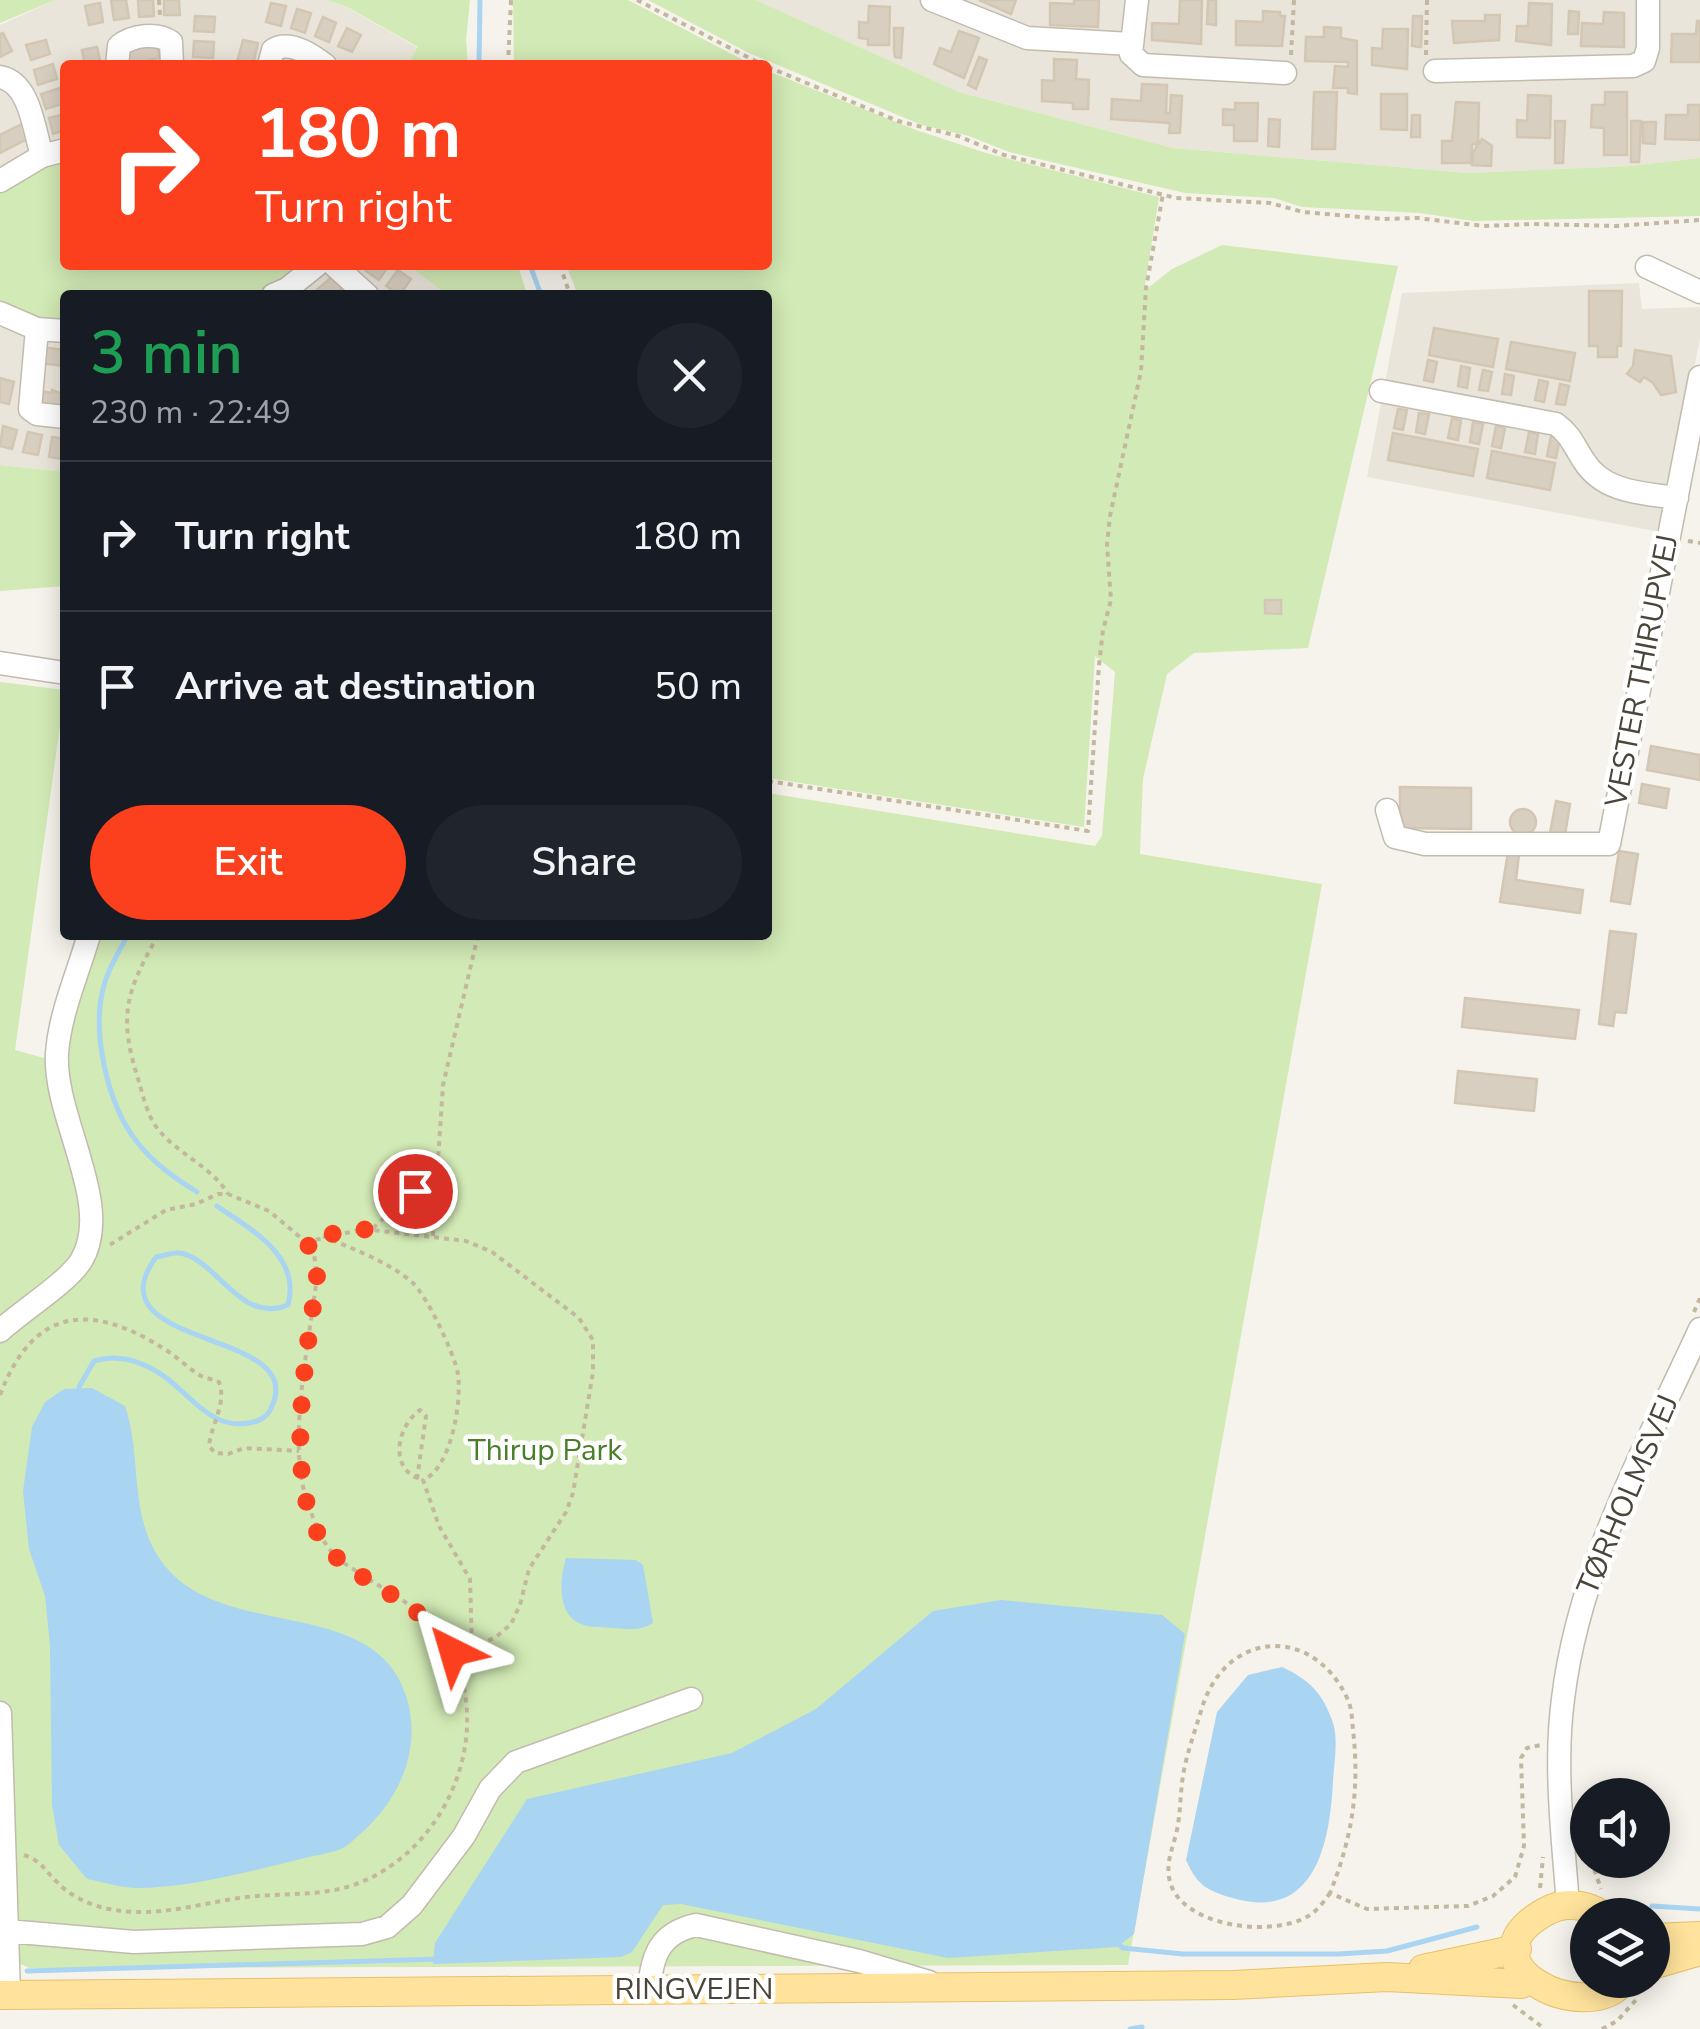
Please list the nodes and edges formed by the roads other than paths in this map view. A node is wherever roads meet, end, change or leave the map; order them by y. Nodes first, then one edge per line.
1 (932, 0) edge
2 (1136, 0) edge
3 (1648, 0) edge
4 (1131, 44) junction
5 (118, 60) edge
6 (172, 60) edge
7 (270, 60) edge
8 (316, 60) edge
9 (1435, 71) road end
10 (1284, 73) road end
11 (0, 77) edge
12 (54, 153) edge
13 (1, 178) edge
14 (1647, 268) dead end
15 (312, 270) edge
16 (340, 270) edge
17 (288, 290) edge
18 (362, 290) edge
19 (1700, 292) edge
20 (0, 313) edge
21 (36, 329) junction
22 (60, 331) edge
23 (1700, 377) edge
24 (1381, 392) dead end
25 (60, 416) edge
26 (1676, 498) junction
27 (0, 663) edge
28 (60, 672) edge
29 (1387, 810) dead end
30 (87, 940) edge
31 (1700, 1329) edge
32 (0, 1331) edge
33 (692, 1699) dead end
34 (0, 1714) edge
35 (1568, 1905) joint
36 (7, 1932) junction
37 (1700, 1936) edge
38 (1670, 1937) edge
39 (1517, 1949) junction
40 (1700, 1952) edge
41 (1670, 1965) edge
42 (1387, 1977) junction
43 (1521, 1984) junction
44 (947, 1987) junction
45 (649, 1989) junction
46 (5, 1995) edge
47 (1616, 1998) edge

1 - 4 street
2 - 4 street
3 - 9 street
4 - 10 street
5 - 6 street
7 - 8 street
11 - 12 street
12 - 13 street
14 - 19 street
15 - 17 street
16 - 18 street
20 - 21 street
21 - 22 street
21 - 25 street
23 - 26 street, VESTER THIRUPVEJ
24 - 26 street, VESTER THIRUPVEJ
26 - 29 street, VESTER THIRUPVEJ
27 - 28 street
30 - 32 street
31 - 35 street, TØRHOLMSVEJ
33 - 36 street
34 - 36 street
35 - 39 main road
36 - 46 street
37 - 38 main road
39 - 42 main road, RINGVEJEN
39 - 43 main road
40 - 41 main road
42 - 43 main road, RINGVEJEN
42 - 44 main road, RINGVEJEN
43 - 47 main road
44 - 45 main road, RINGVEJEN
44 - 45 street
45 - 46 main road, RINGVEJEN

